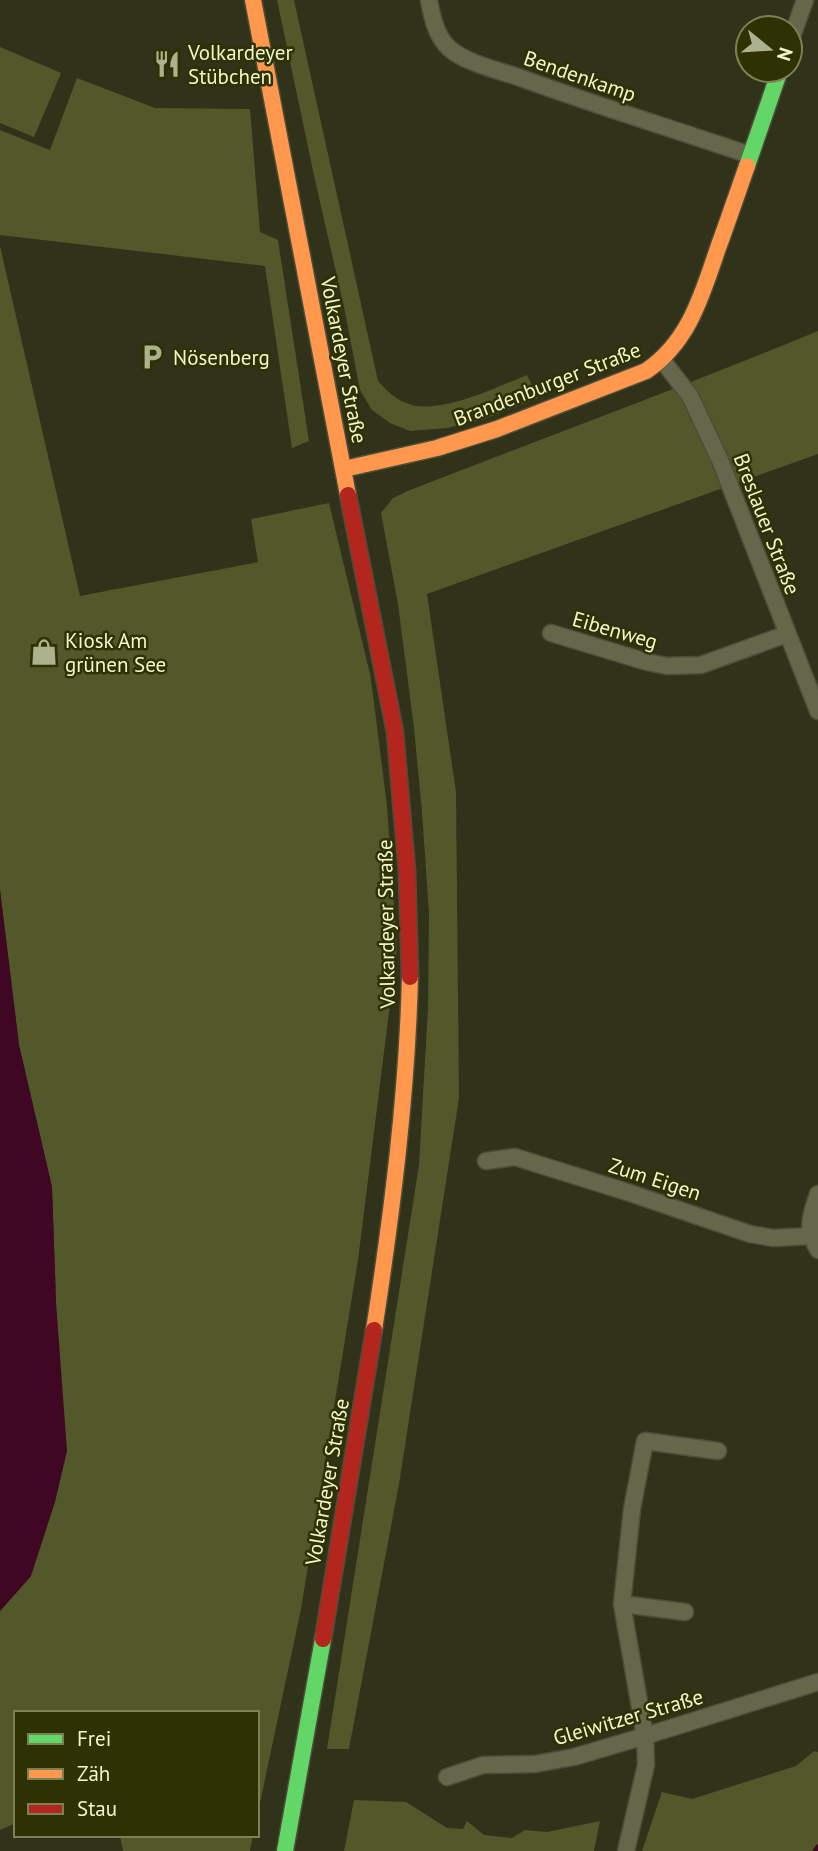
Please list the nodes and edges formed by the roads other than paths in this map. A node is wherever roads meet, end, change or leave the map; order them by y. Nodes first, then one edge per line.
1 (254, 0) edge
2 (429, 0) edge
3 (775, 84) edge
4 (750, 155) junction
5 (662, 360) junction
6 (344, 469) junction
7 (551, 633) dead end
8 (787, 634) junction
9 (818, 711) edge
10 (486, 1161) dead end
11 (818, 1194) edge
12 (814, 1243) edge
13 (718, 1451) dead end
14 (622, 1604) junction
15 (685, 1612) dead end
16 (818, 1682) edge
17 (645, 1736) junction
18 (447, 1777) dead end
19 (285, 1851) edge
20 (626, 1851) edge

1 - 6 main road, Volkardeyer Straße
2 - 4 street, Bendenkamp
3 - 4 main road, Brandenburger Straße
4 - 5 main road, Brandenburger Straße
5 - 6 main road, Brandenburger Straße
5 - 8 street, Breslauer Straße
6 - 19 main road, Volkardeyer Straße
7 - 8 street, Eibenweg
8 - 9 street, Breslauer Straße
10 - 12 street, Zum Eigen
11 - 12 street
13 - 14 street
14 - 15 street
14 - 17 street
16 - 17 street, Gleiwitzer Straße
17 - 18 street, Gleiwitzer Straße
17 - 20 street

